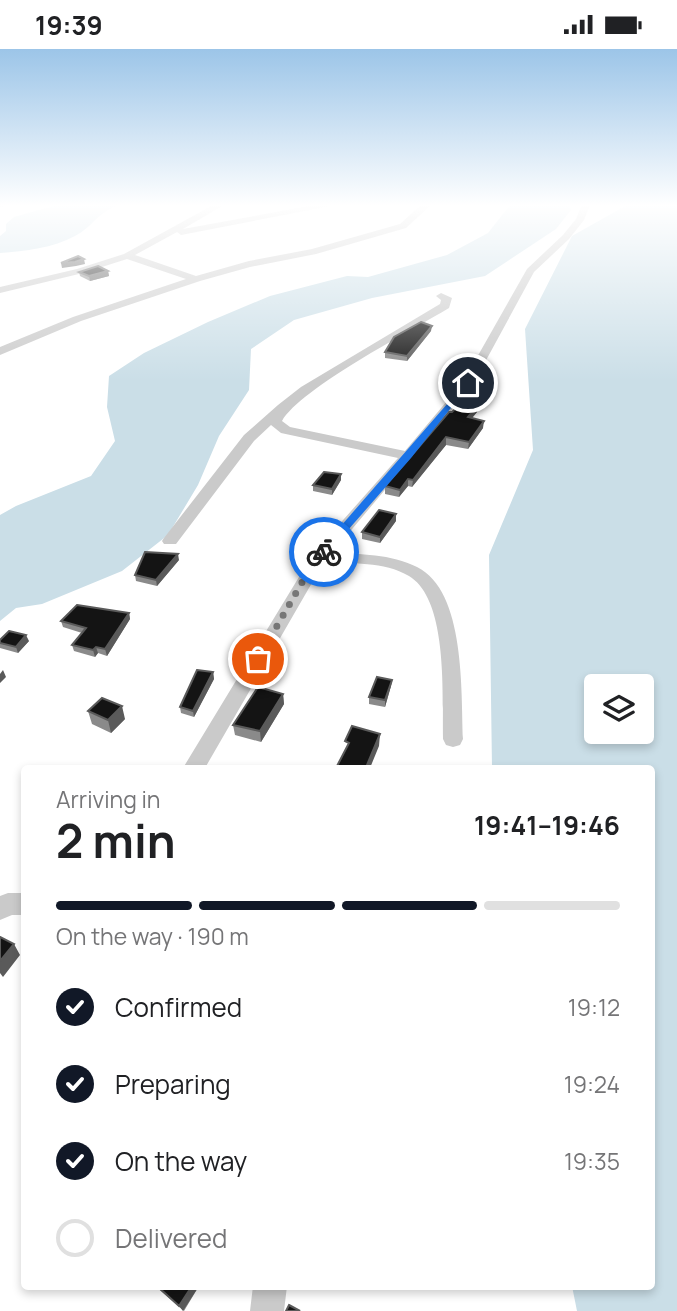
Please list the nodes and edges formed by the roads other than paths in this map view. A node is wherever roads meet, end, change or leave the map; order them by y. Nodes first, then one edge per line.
1 (102, 264) edge
2 (151, 264) edge
3 (250, 264) edge
4 (538, 264) edge
5 (196, 279) junction
6 (0, 290) edge
7 (441, 296) dead end
8 (0, 351) edge
9 (284, 408) junction
10 (408, 456) junction
11 (170, 541) dead end
12 (319, 557) junction
13 (453, 739) dead end
14 (196, 765) edge
15 (21, 904) edge
16 (0, 909) edge
17 (270, 1290) edge
18 (267, 1311) edge

1 - 6 street
2 - 5 street
3 - 5 street
4 - 10 street
5 - 8 street
7 - 9 street
9 - 10 street
9 - 11 street
10 - 12 street
12 - 13 street
12 - 14 street
15 - 16 street
17 - 18 street

